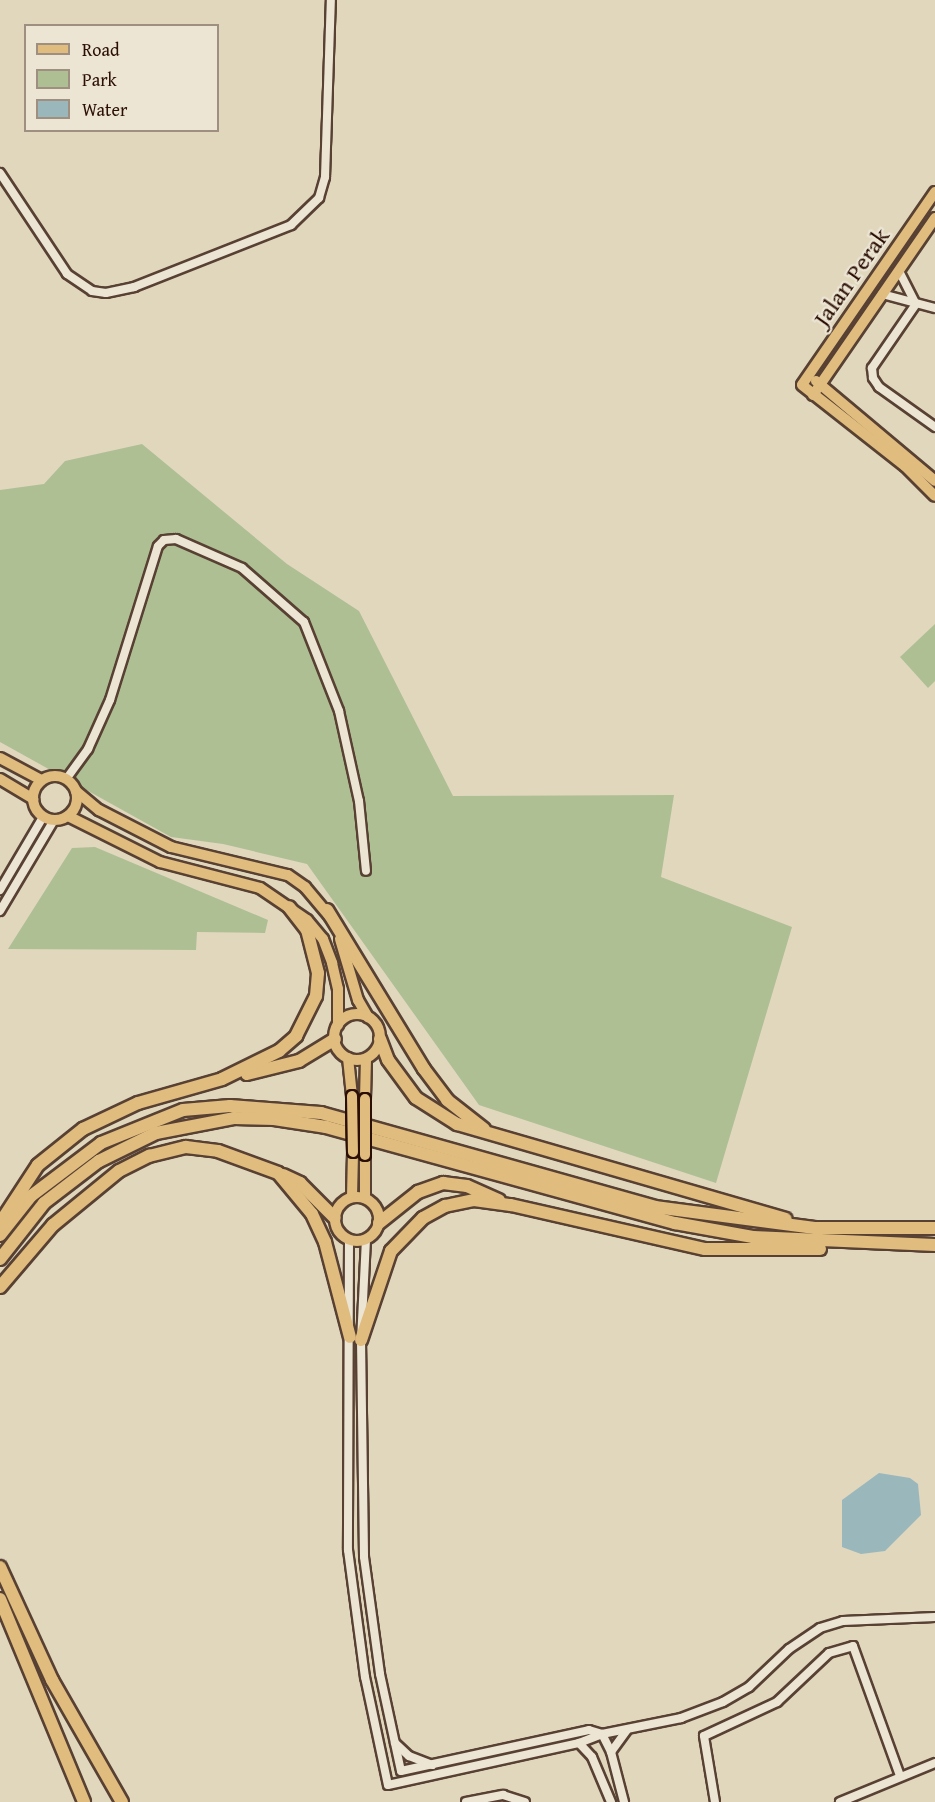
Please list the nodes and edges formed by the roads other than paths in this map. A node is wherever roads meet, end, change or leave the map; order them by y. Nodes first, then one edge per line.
1 (331, 0) edge
2 (0, 173) edge
3 (935, 192) edge
4 (935, 218) edge
5 (901, 267) junction
6 (881, 270) junction
7 (882, 294) junction
8 (916, 304) junction
9 (935, 308) edge
10 (809, 375) junction
11 (820, 384) junction
12 (813, 395) junction
13 (935, 427) edge
14 (935, 481) edge
15 (935, 496) edge
16 (0, 758) edge
17 (67, 778) junction
18 (0, 779) edge
19 (41, 780) junction
20 (76, 791) junction
21 (33, 799) junction
22 (68, 816) junction
23 (49, 819) junction
24 (366, 871) dead end
25 (0, 891) edge
26 (289, 907) junction
27 (327, 910) junction
28 (0, 911) edge
29 (368, 1017) junction
30 (338, 1025) junction
31 (334, 1039) junction
32 (380, 1039) junction
33 (348, 1059) junction
34 (366, 1059) junction
35 (222, 1079) junction
36 (491, 1134) junction
37 (278, 1173) junction
38 (352, 1197) junction
39 (365, 1198) junction
40 (511, 1205) junction
41 (335, 1218) junction
42 (0, 1223) edge
43 (379, 1223) junction
44 (815, 1228) junction
45 (935, 1228) edge
46 (0, 1235) edge
47 (349, 1239) junction
48 (366, 1239) junction
49 (935, 1245) edge
50 (905, 1246) junction
51 (0, 1259) edge
52 (0, 1287) edge
53 (356, 1339) junction
54 (0, 1567) edge
55 (0, 1599) edge
56 (0, 1612) edge
57 (935, 1617) edge
58 (16, 1639) junction
59 (627, 1730) junction
60 (602, 1734) junction
61 (395, 1743) junction
62 (579, 1743) junction
63 (611, 1752) junction
64 (935, 1763) edge
65 (432, 1765) junction
66 (401, 1771) junction
67 (386, 1774) junction
68 (900, 1776) junction
69 (404, 1782) junction
70 (84, 1802) edge
71 (122, 1802) edge
72 (465, 1802) edge
73 (525, 1802) edge
74 (611, 1802) edge
75 (624, 1802) edge
76 (715, 1802) edge
77 (840, 1802) edge

1 - 2 street
3 - 6 main road, Jalan Perak
4 - 5 main road, Jalan Perak
5 - 6 main road
5 - 7 main road, Jalan Perak
5 - 8 street
6 - 10 main road, Jalan Perak
7 - 8 street
7 - 11 main road, Jalan Perak
8 - 9 street
8 - 13 street
10 - 11 main road
10 - 12 main road, Jalan Perak
11 - 12 main road, Jalan Perak
11 - 14 main road
12 - 15 main road
16 - 19 main road
17 - 19 main road
17 - 20 main road
17 - 24 street
18 - 21 main road
19 - 21 main road
20 - 22 main road
20 - 27 main road
21 - 23 main road
22 - 23 main road
22 - 26 main road
23 - 25 street
23 - 28 street
26 - 30 main road
26 - 35 highway
27 - 29 main road
27 - 36 highway
29 - 30 main road
29 - 32 main road
30 - 31 main road
31 - 33 main road
31 - 35 highway
32 - 34 main road
32 - 36 highway
33 - 34 main road
33 - 38 main road, bridge
34 - 39 main road, bridge
35 - 42 highway
36 - 44 highway
37 - 41 highway
37 - 52 highway
37 - 53 highway
38 - 39 main road
38 - 41 main road
39 - 43 main road
40 - 43 highway
40 - 50 highway
40 - 53 highway
41 - 47 main road
43 - 48 main road
44 - 45 highway
44 - 46 highway
47 - 48 main road
47 - 53 street
48 - 53 street
49 - 50 highway
50 - 51 highway
53 - 61 street
53 - 67 street
54 - 71 highway
55 - 58 highway
56 - 58 main road
57 - 59 street
58 - 70 highway
59 - 60 street
59 - 63 street
60 - 62 street
60 - 63 street
60 - 65 street
61 - 65 street
61 - 66 street
62 - 69 street
62 - 74 street
63 - 75 street
64 - 68 street
65 - 66 street
66 - 67 street
66 - 69 street
67 - 69 street
68 - 76 street
68 - 77 street
72 - 73 street

